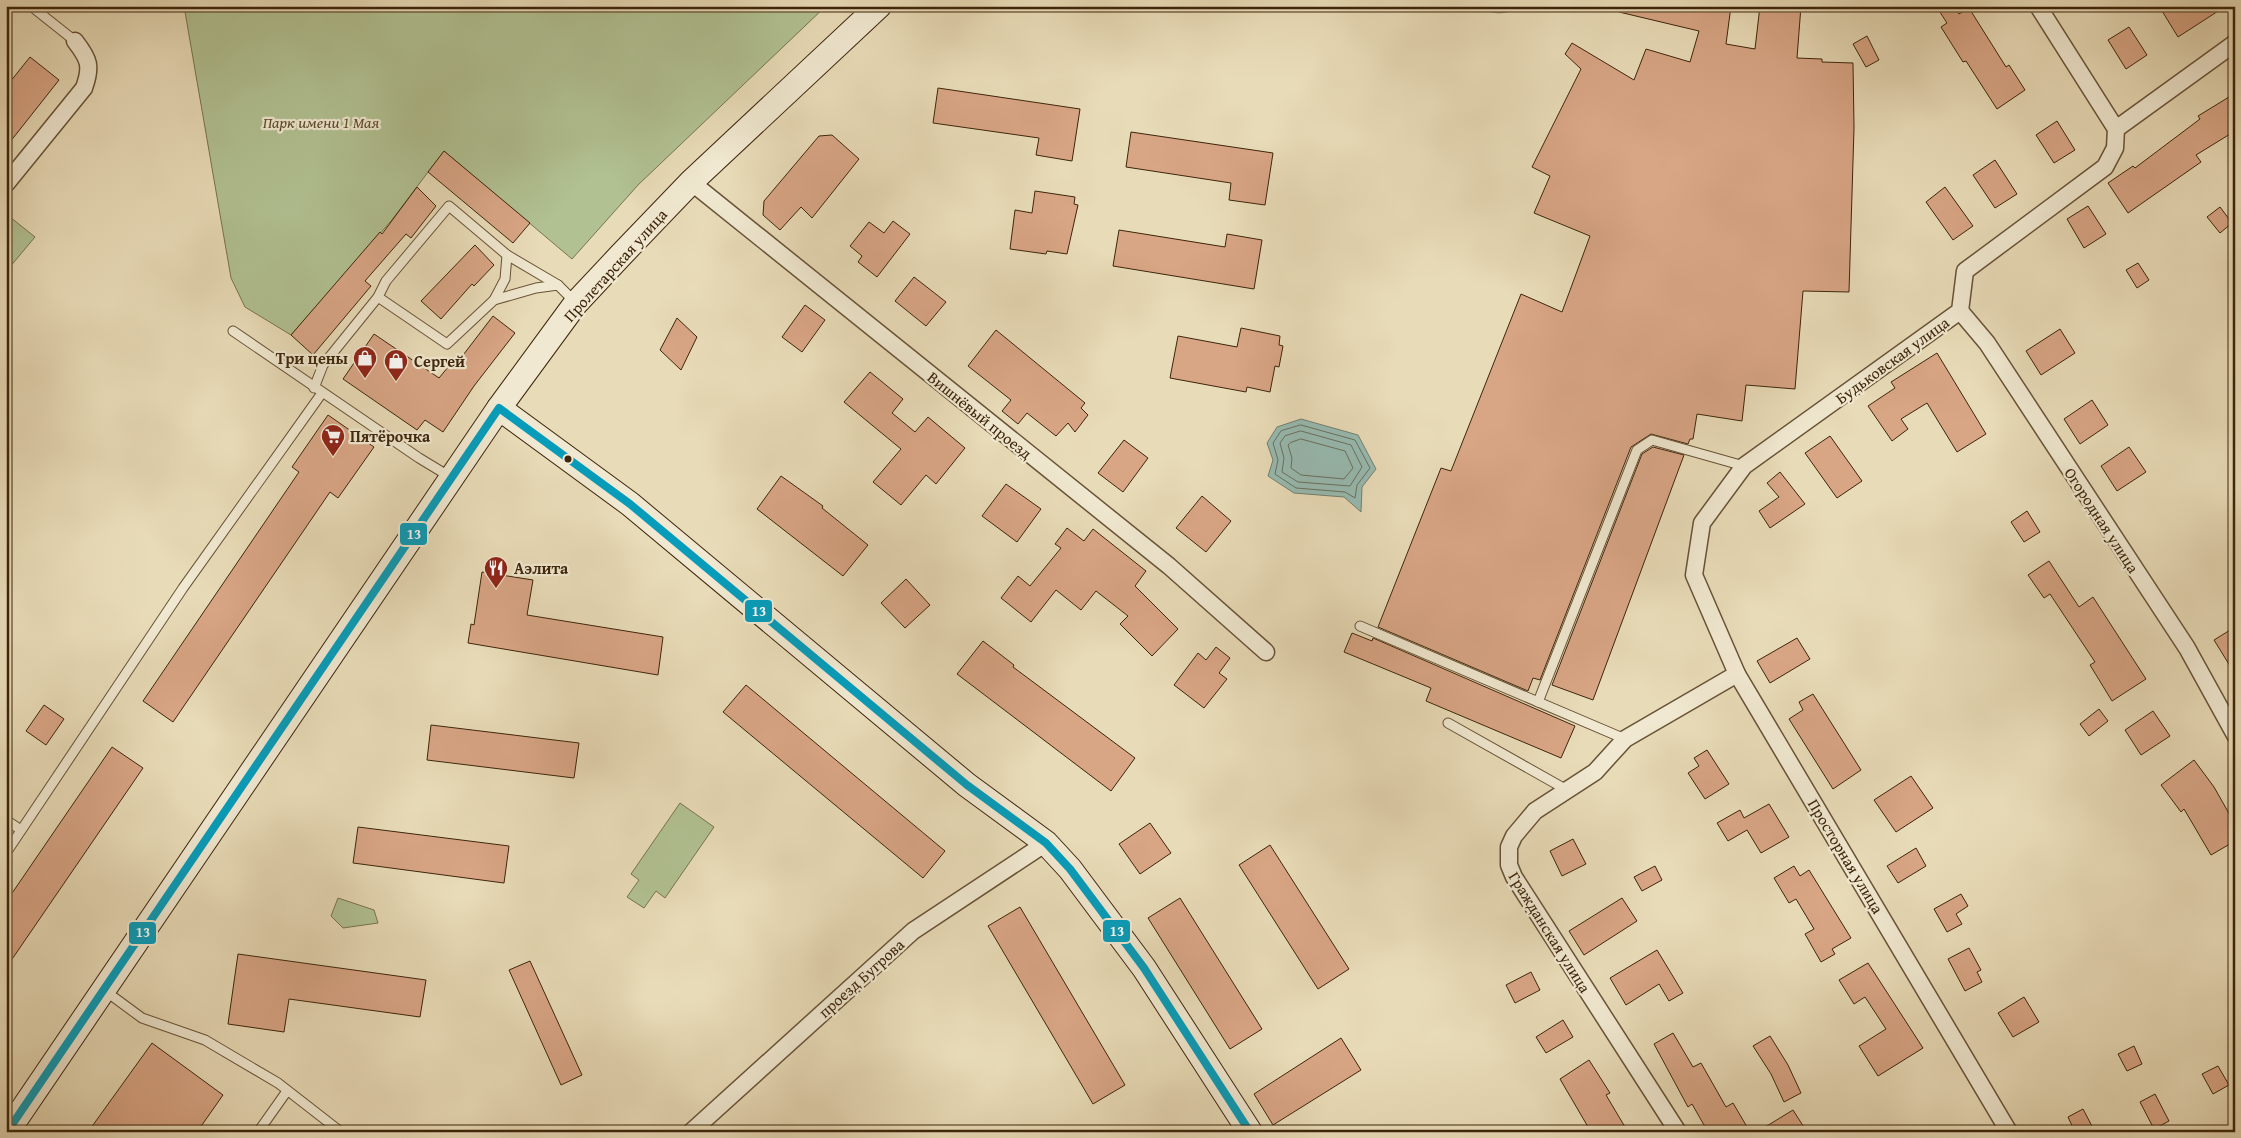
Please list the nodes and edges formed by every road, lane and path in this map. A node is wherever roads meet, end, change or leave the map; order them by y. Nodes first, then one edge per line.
1 (31, 6) edge
2 (879, 6) edge
3 (2038, 6) edge
4 (75, 41) joint
5 (2235, 43) edge
6 (2116, 129) junction
7 (692, 182) junction
8 (6, 184) edge
9 (507, 255) junction
10 (558, 286) junction
11 (378, 297) junction
12 (494, 300) junction
13 (576, 303) junction
14 (1960, 310) junction
15 (233, 331) dead end
16 (318, 390) junction
17 (499, 408) junction
18 (1744, 466) junction
19 (452, 478) junction
20 (1694, 575) joint
21 (1360, 626) dead end
22 (1266, 652) dead end
23 (1736, 674) junction
24 (1538, 702) junction
25 (1448, 723) dead end
26 (2235, 735) edge
27 (1624, 739) junction
28 (1567, 790) junction
29 (6, 820) edge
30 (21, 830) junction
31 (1046, 843) junction
32 (6, 853) edge
33 (104, 990) junction
34 (287, 1091) junction
35 (7, 1132) edge
36 (258, 1132) edge
37 (341, 1132) edge
38 (691, 1132) edge
39 (1250, 1132) edge
40 (1678, 1132) edge
41 (2009, 1132) edge

1 - 4 lane
2 - 7 street, Пролетарская улица
3 - 6 street
4 - 8 street
5 - 6 street
6 - 14 street, Будьковская улица
7 - 13 street, Пролетарская улица
7 - 22 street, Вишнёвый проезд
9 - 10 lane
9 - 11 lane
9 - 12 lane
10 - 12 lane
10 - 13 lane
11 - 12 lane
11 - 16 lane
13 - 17 street, Пролетарская улица
14 - 18 street, Будьковская улица
14 - 26 street, Огородная улица
15 - 16 lane
16 - 19 lane
16 - 30 lane
17 - 19 street, Пролетарская улица
17 - 31 street
18 - 20 street, Будьковская улица
18 - 24 lane
19 - 33 street, Пролетарская улица
20 - 23 street, Просторная улица
21 - 24 lane
23 - 27 street, Гражданская улица
23 - 41 street, Просторная улица
24 - 27 lane
25 - 28 lane
27 - 28 street, Гражданская улица
28 - 40 street, Гражданская улица
29 - 30 lane
30 - 32 lane
31 - 38 street, проезд Бугрова
31 - 39 street
33 - 34 lane
33 - 35 street, Пролетарская улица
34 - 36 lane
34 - 37 lane

